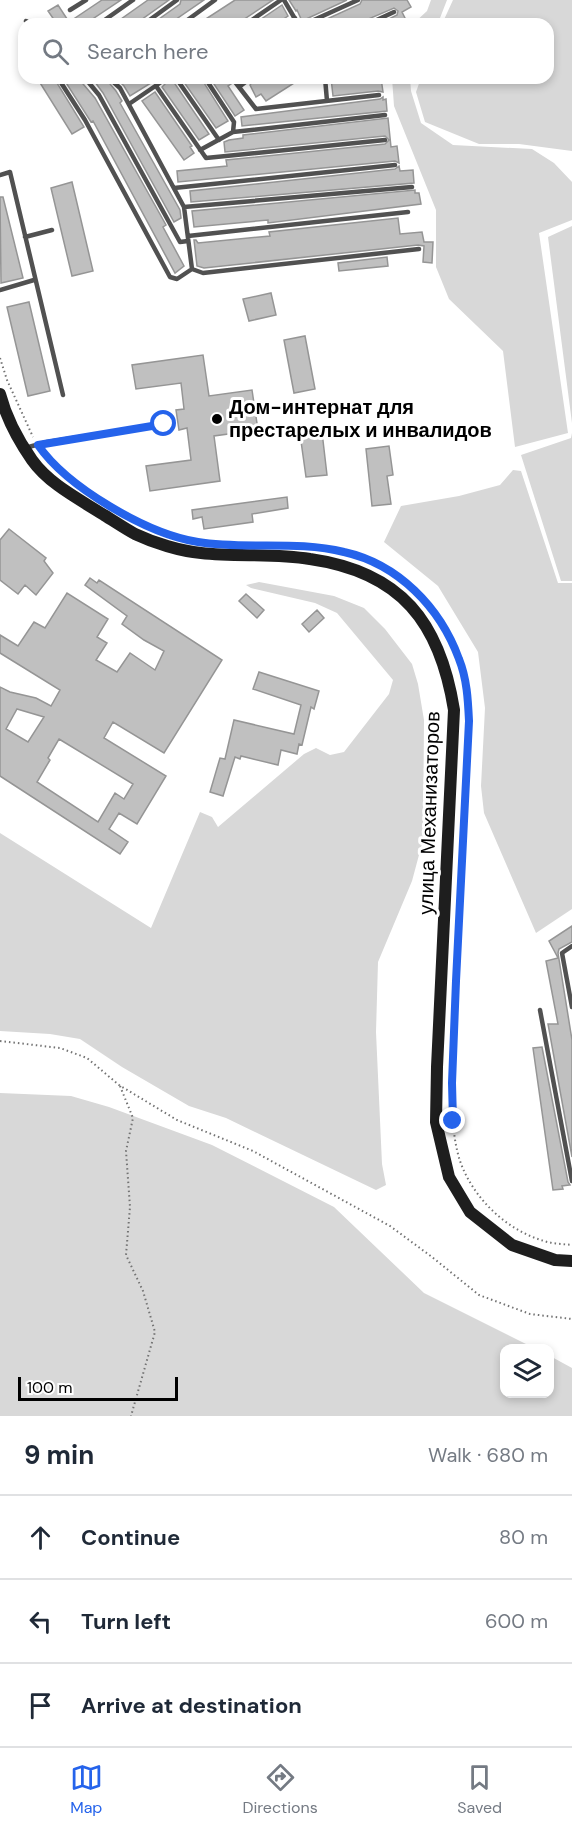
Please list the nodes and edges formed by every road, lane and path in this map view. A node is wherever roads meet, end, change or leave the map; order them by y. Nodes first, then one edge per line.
1 (86, 0) edge
2 (133, 0) edge
3 (177, 0) edge
4 (215, 0) edge
5 (282, 0) edge
6 (358, 0) edge
7 (70, 10) dead end
8 (394, 12) dead end
9 (108, 18) edge
10 (152, 18) edge
11 (190, 18) edge
12 (255, 18) edge
13 (295, 18) edge
14 (318, 18) edge
15 (381, 18) edge
16 (62, 84) edge
17 (90, 84) edge
18 (116, 84) edge
19 (159, 84) edge
20 (180, 84) edge
21 (209, 84) edge
22 (237, 84) edge
23 (243, 84) edge
24 (326, 84) edge
25 (156, 86) junction
26 (239, 87) junction
27 (379, 95) dead end
28 (327, 101) junction
29 (129, 104) junction
30 (385, 116) dead end
31 (233, 132) junction
32 (219, 140) junction
33 (385, 140) dead end
34 (200, 150) junction
35 (395, 165) dead end
36 (0, 175) edge
37 (412, 187) dead end
38 (174, 188) junction
39 (184, 207) junction
40 (408, 212) dead end
41 (52, 231) dead end
42 (25, 237) junction
43 (188, 239) junction
44 (418, 249) dead end
45 (192, 269) junction
46 (34, 280) junction
47 (0, 290) edge
48 (0, 358) edge
49 (0, 394) edge
50 (63, 395) dead end
51 (164, 424) dead end
52 (31, 446) junction
53 (88, 491) dead end
54 (320, 549) dead end
55 (572, 946) edge
56 (572, 1006) edge
57 (540, 1010) dead end
58 (0, 1041) edge
59 (119, 1085) junction
60 (572, 1181) edge
61 (572, 1245) edge
62 (572, 1261) edge
63 (572, 1319) edge
64 (131, 1416) edge

1 - 7 lane
2 - 9 lane
3 - 10 lane
4 - 11 lane
5 - 12 lane
5 - 13 lane
6 - 14 lane
8 - 15 lane
16 - 45 lane
17 - 43 lane
18 - 29 lane
19 - 25 lane
20 - 32 lane
21 - 31 lane
22 - 26 lane
23 - 26 lane
24 - 28 lane
25 - 29 lane
25 - 34 lane
26 - 28 lane
27 - 28 lane
29 - 38 lane
30 - 31 lane
31 - 32 lane
32 - 34 lane
33 - 34 lane
35 - 38 lane
36 - 42 lane
37 - 39 lane
38 - 39 lane
39 - 43 lane
40 - 43 lane
41 - 42 lane
42 - 46 lane
43 - 45 lane
44 - 45 lane
46 - 47 lane
46 - 50 lane
48 - 52 path
49 - 52 main road, улица Механизаторов
51 - 52 lane
52 - 53 path
52 - 62 main road, улица Механизаторов
54 - 61 path
55 - 56 lane
57 - 60 lane
58 - 59 path
59 - 63 path
59 - 64 path

